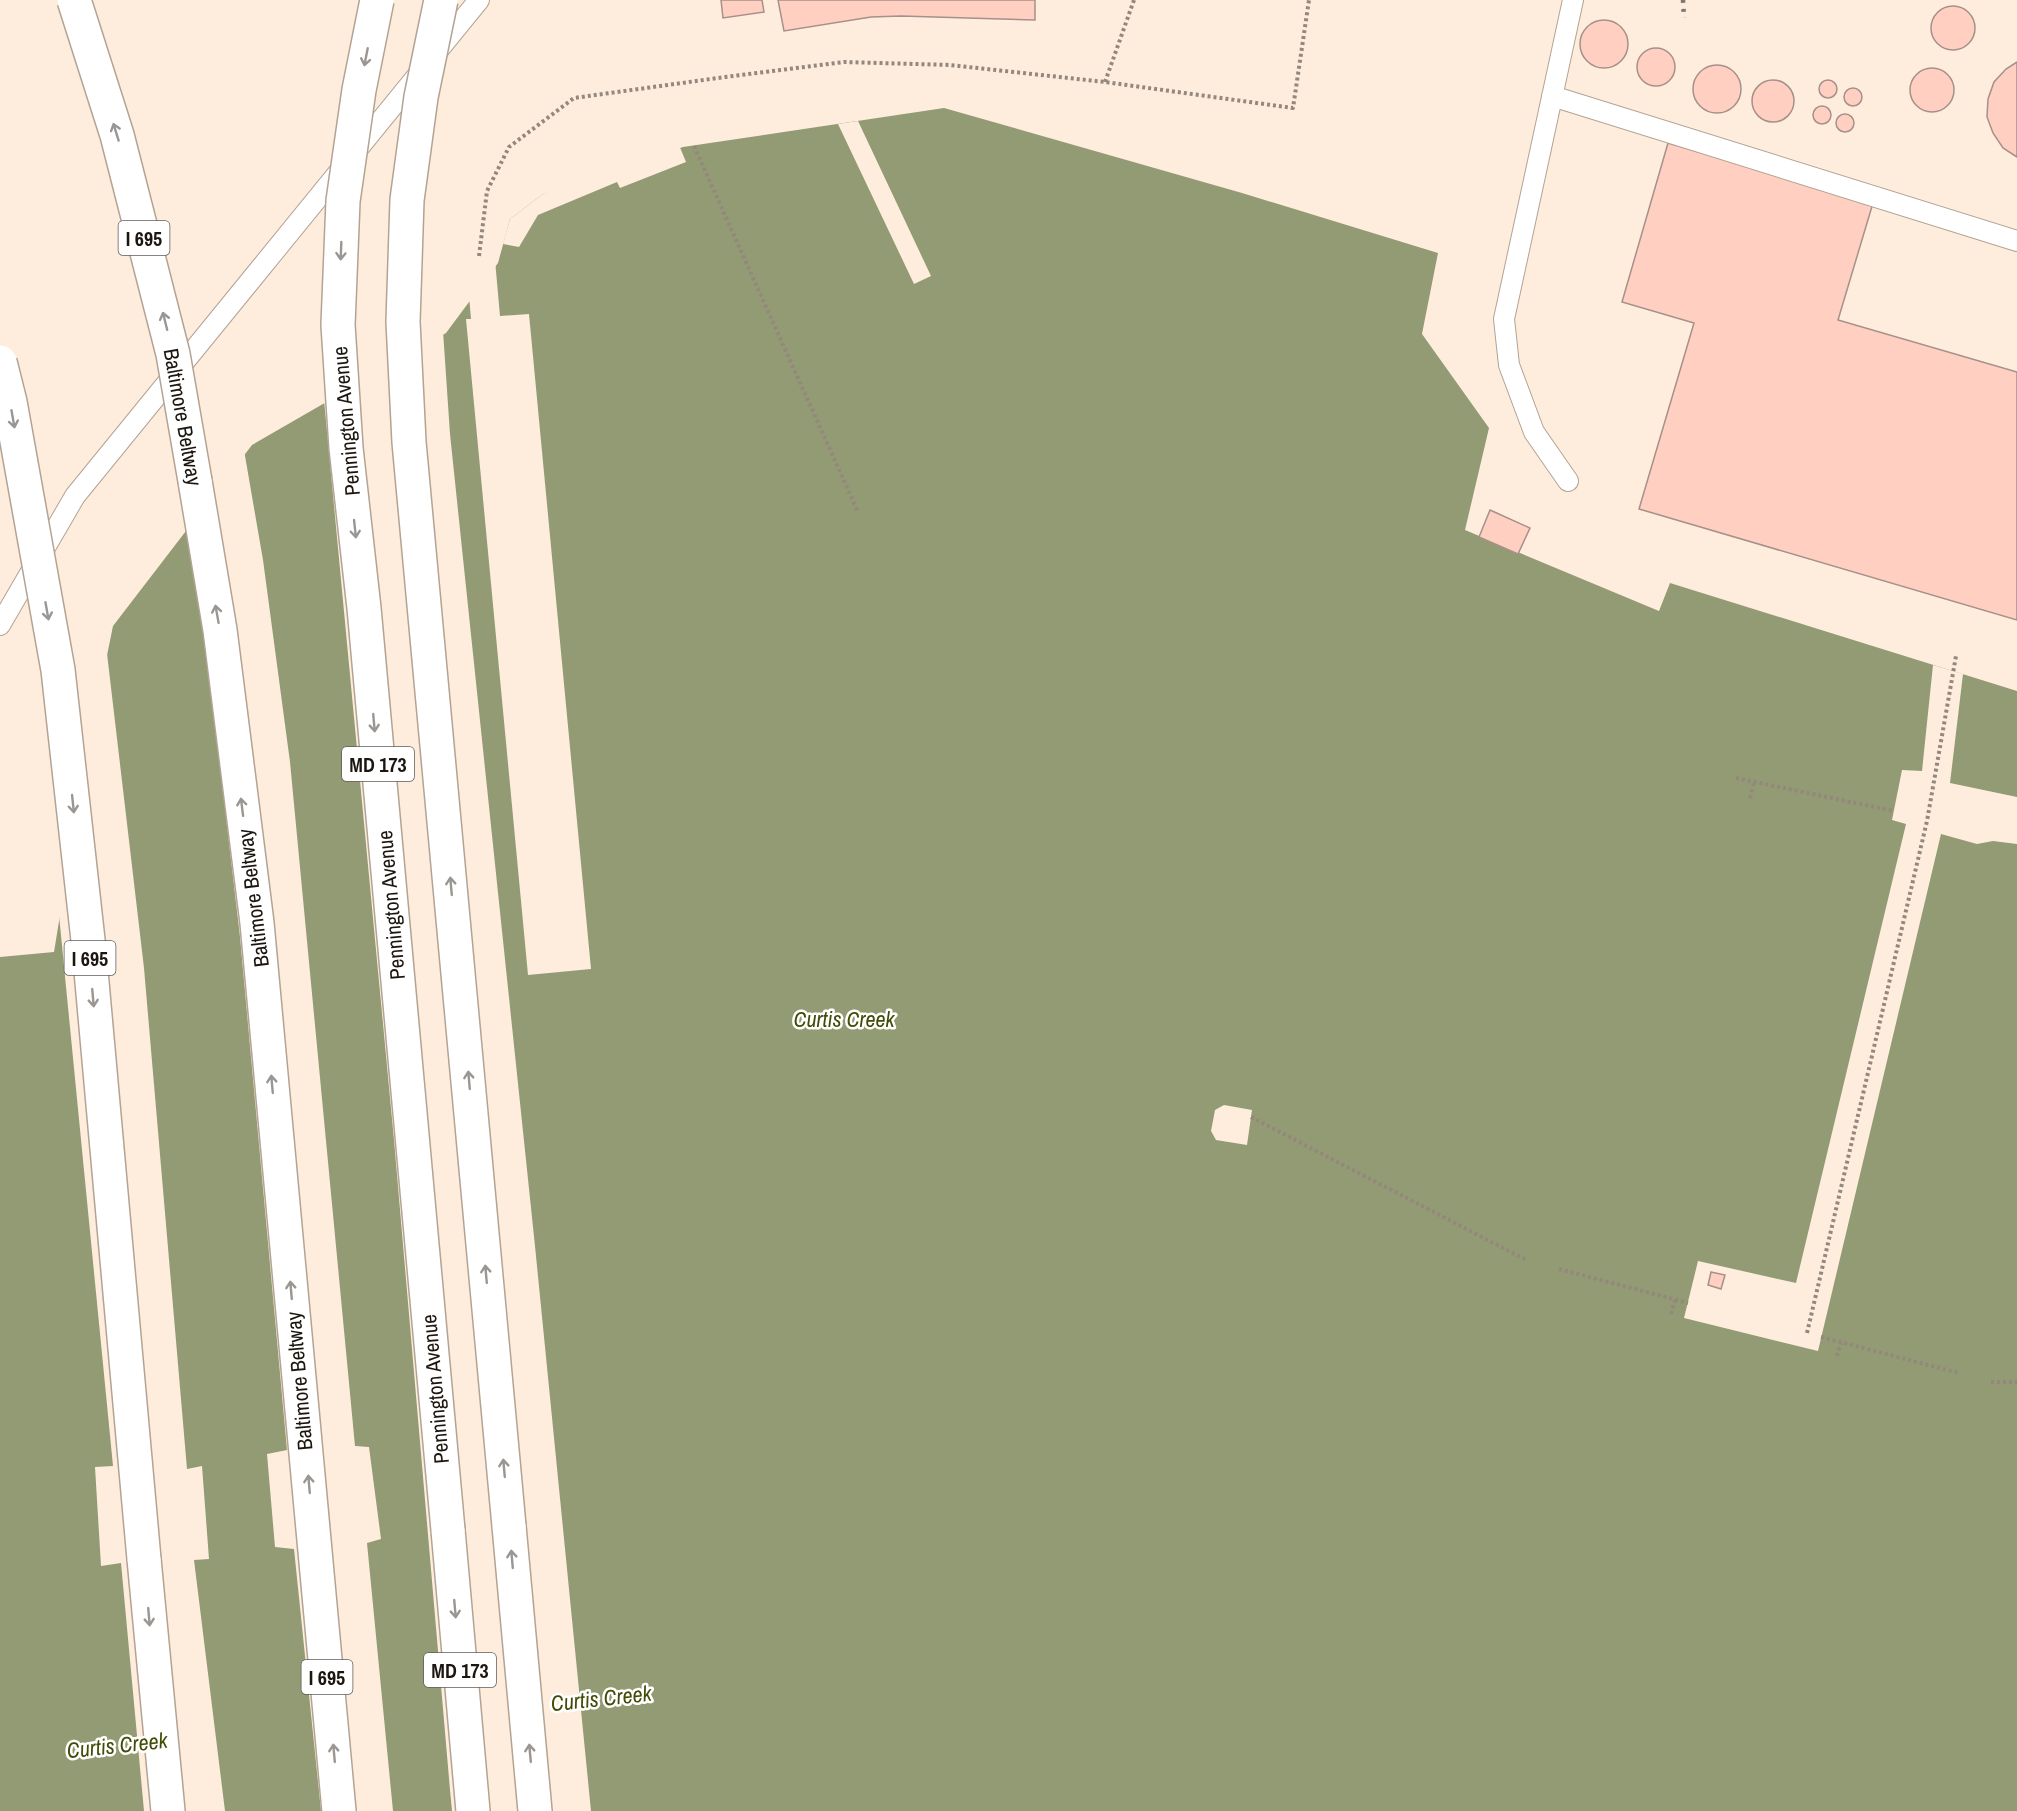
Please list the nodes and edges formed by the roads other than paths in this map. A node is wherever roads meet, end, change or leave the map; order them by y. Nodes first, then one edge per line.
1 (74, 0) edge
2 (377, 0) edge
3 (441, 0) edge
4 (479, 0) edge
5 (1573, 0) edge
6 (1552, 96) junction
7 (2017, 241) edge
8 (0, 362) edge
9 (1568, 481) dead end
10 (0, 625) edge
11 (168, 1811) edge
12 (339, 1811) edge
13 (473, 1811) edge
14 (536, 1811) edge

12 -> 1 main road, Baltimore Beltway / I 695, bridge
2 -> 13 main road, Pennington Avenue / MD 173, bridge
14 -> 3 main road, MD 173, bridge
4 - 10 lane
5 - 6 lane
6 - 7 lane
6 - 9 lane
8 -> 11 main road, I 695, bridge

